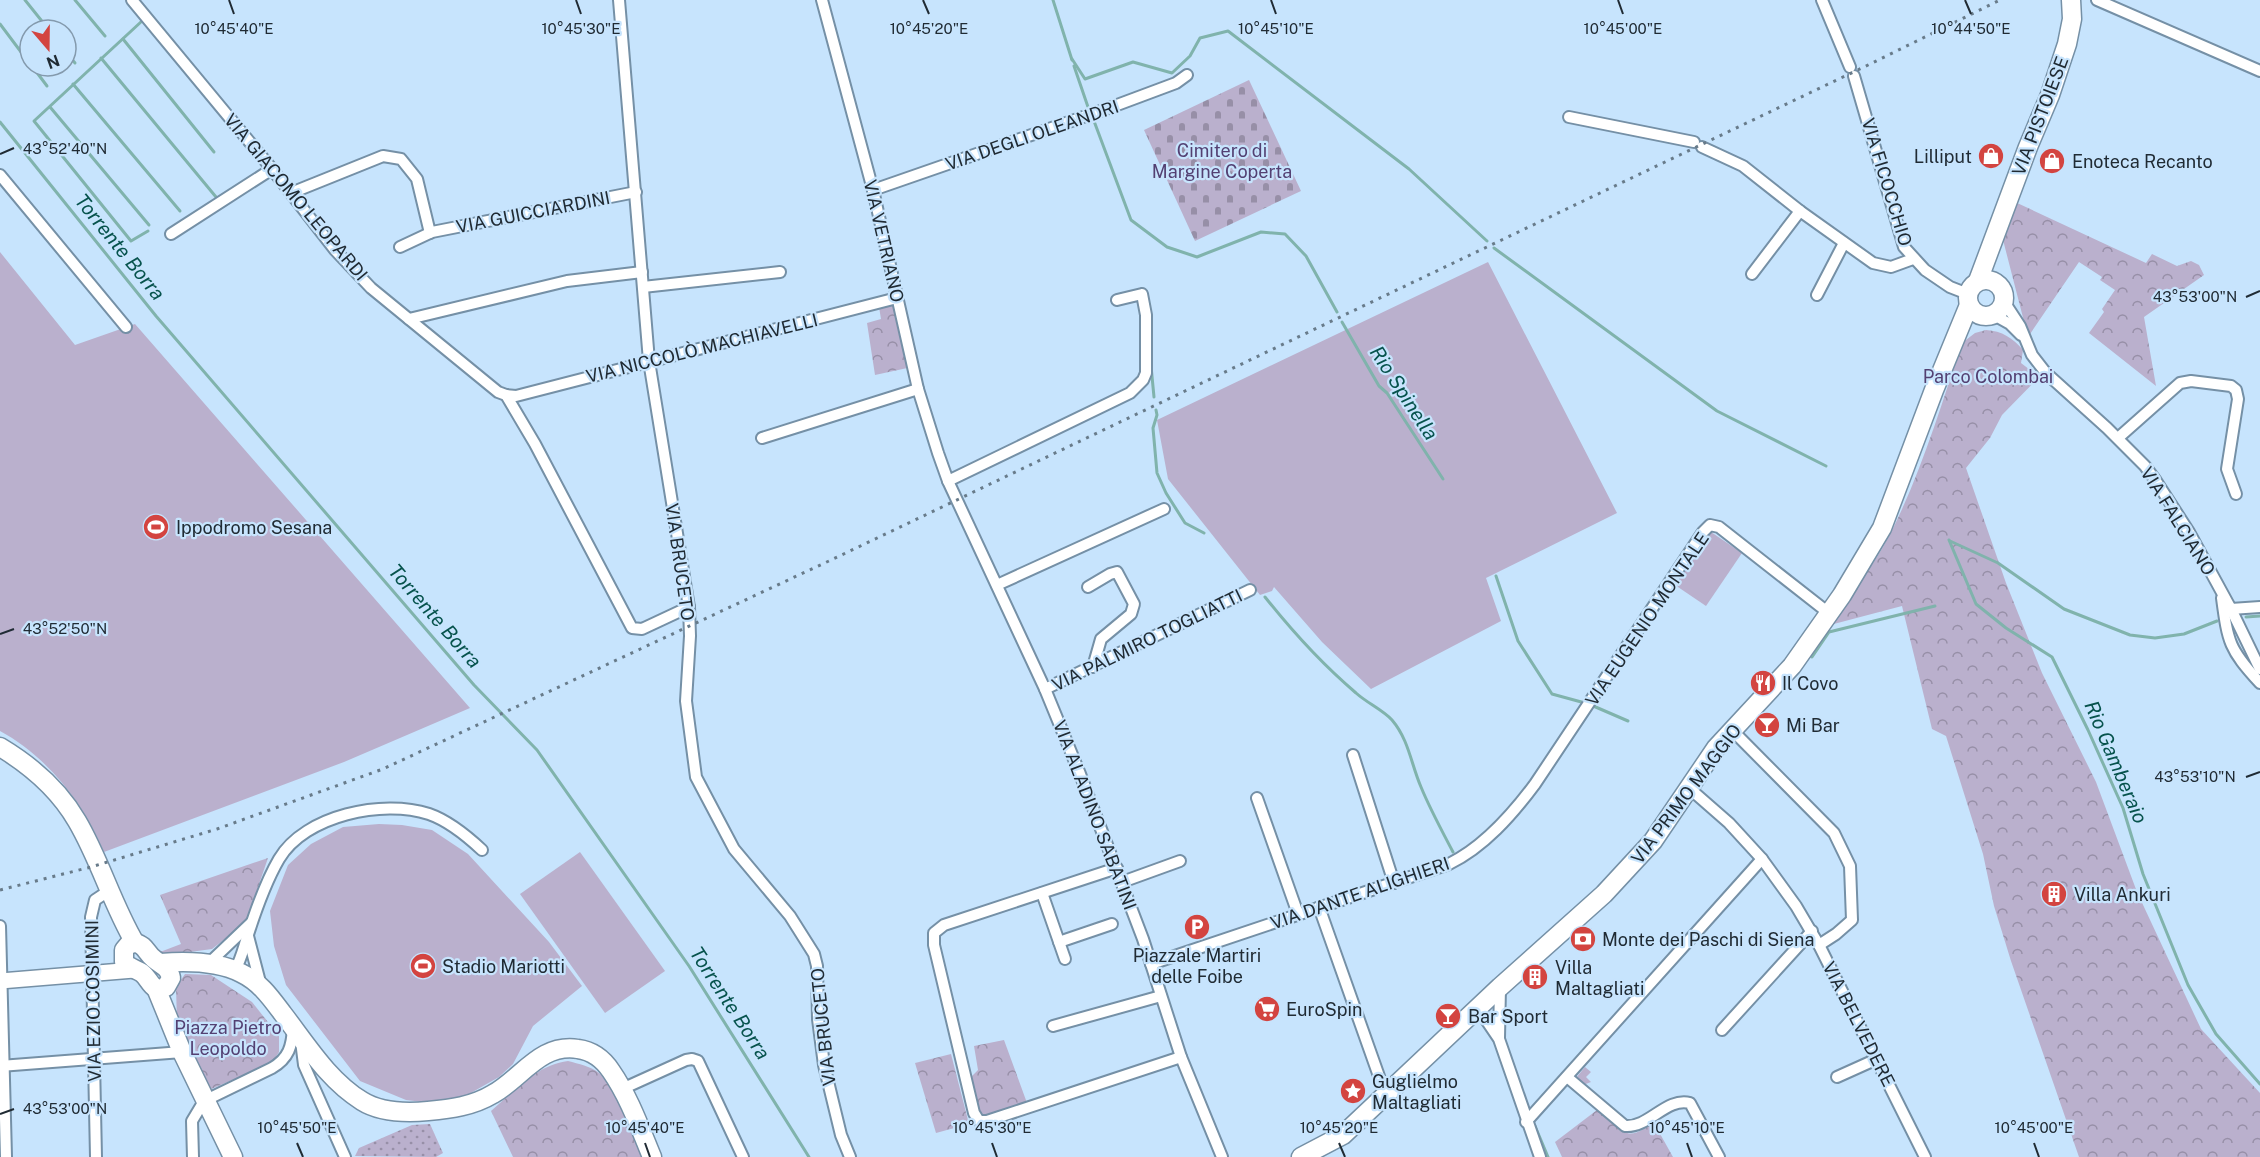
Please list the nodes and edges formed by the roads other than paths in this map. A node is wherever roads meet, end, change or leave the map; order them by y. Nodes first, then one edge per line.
1 (132, 0) edge
2 (619, 0) edge
3 (822, 0) edge
4 (1822, 0) edge
5 (2071, 0) edge
6 (2097, 0) edge
7 (2260, 71) edge
8 (1187, 75) dead end
9 (1569, 117) dead end
10 (272, 169) junction
11 (0, 175) edge
12 (873, 190) junction
13 (636, 192) junction
14 (291, 193) junction
15 (1800, 211) junction
16 (429, 233) junction
17 (171, 234) dead end
18 (1844, 243) junction
19 (400, 247) dead end
20 (1913, 260) junction
21 (642, 272) junction
22 (780, 272) dead end
23 (1752, 274) dead end
24 (643, 287) junction
25 (1817, 295) dead end
26 (897, 298) junction
27 (1985, 299) junction
28 (1118, 300) dead end
29 (409, 319) junction
30 (126, 327) dead end
31 (2024, 338) junction
32 (649, 361) junction
33 (918, 390) junction
34 (506, 395) junction
35 (762, 438) dead end
36 (2118, 438) junction
37 (948, 481) junction
38 (2236, 494) dead end
39 (1164, 509) dead end
40 (997, 585) junction
41 (1088, 587) dead end
42 (1250, 590) dead end
43 (2222, 593) junction
44 (689, 607) junction
45 (2260, 607) edge
46 (2231, 609) junction
47 (1830, 614) junction
48 (1093, 667) junction
49 (2260, 669) edge
50 (2260, 683) edge
51 (1045, 689) junction
52 (1581, 718) joint
53 (1732, 730) junction
54 (0, 747) edge
55 (1353, 755) dead end
56 (1689, 788) junction
57 (1257, 798) dead end
58 (482, 850) dead end
59 (1762, 859) junction
60 (1180, 861) dead end
61 (1117, 868) junction
62 (1122, 882) junction
63 (1394, 883) junction
64 (110, 890) junction
65 (1042, 892) junction
66 (1319, 907) junction
67 (1298, 914) junction
68 (253, 921) junction
69 (1113, 924) dead end
70 (0, 926) edge
71 (1812, 931) junction
72 (249, 936) junction
73 (1059, 942) junction
74 (1819, 945) junction
75 (129, 954) junction
76 (1065, 959) dead end
77 (200, 963) junction
78 (1151, 964) junction
79 (235, 970) junction
80 (96, 973) junction
81 (163, 979) junction
82 (0, 981) edge
83 (261, 987) junction
84 (1500, 987) junction
85 (1161, 996) junction
86 (1478, 1008) junction
87 (1053, 1026) dead end
88 (1722, 1030) dead end
89 (297, 1033) junction
90 (1499, 1039) junction
91 (182, 1052) junction
92 (1181, 1057) junction
93 (94, 1059) junction
94 (1877, 1059) junction
95 (1, 1066) edge
96 (1567, 1077) junction
97 (1837, 1077) dead end
98 (622, 1089) junction
99 (1386, 1096) junction
100 (204, 1101) junction
101 (1526, 1122) junction
102 (1352, 1126) junction
103 (6, 1157) edge
104 (96, 1157) edge
105 (193, 1157) edge
106 (233, 1157) edge
107 (345, 1157) edge
108 (652, 1157) edge
109 (743, 1157) edge
110 (850, 1157) edge
111 (1222, 1157) edge
112 (1288, 1157) edge
113 (1301, 1157) edge
114 (1540, 1157) edge
115 (1719, 1157) edge
116 (1925, 1157) edge

1 - 10 street, VIA GIACOMO LEOPARDI
2 - 13 street, VIA BRUCETO
3 - 12 street, VIA VETRIANO
4 - 20 street, VIA FICOCCHIO
5 - 27 main road, VIA PISTOIESE
6 - 7 street
8 - 12 street, VIA DEGLI OLEANDRI
9 - 15 street
10 - 14 street, VIA GIACOMO LEOPARDI
10 - 17 street
11 - 30 street
12 - 26 street, VIA VETRIANO
13 - 16 street, VIA GUICCIARDINI
13 - 21 street, VIA BRUCETO
14 - 16 street
14 - 29 street, VIA GIACOMO LEOPARDI
15 - 18 street
15 - 23 street
16 - 19 street, VIA GUICCIARDINI
18 - 20 street
18 - 25 street
20 - 27 street, VIA FICOCCHIO
21 - 24 street, VIA BRUCETO
21 - 29 street
22 - 24 street
24 - 32 street, VIA BRUCETO
26 - 32 street, VIA NICCOLÒ MACHIAVELLI
26 - 33 street, VIA VETRIANO
27 - 31 street, VIA FALCIANO
27 - 31 street, VIA FALCIANO
27 - 47 main road, VIA PRIMO MAGGIO
28 - 37 street
29 - 34 street, VIA GIACOMO LEOPARDI
31 - 36 street, VIA FALCIANO
32 - 34 street, VIA NICCOLÒ MACHIAVELLI
32 - 44 street, VIA BRUCETO
33 - 35 street
33 - 37 street, VIA VETRIANO
34 - 44 street, VIA GIACOMO LEOPARDI
36 - 38 street
36 - 43 street, VIA FALCIANO
37 - 40 street, VIA ALADINO SABATINI
39 - 40 street
40 - 51 street, VIA ALADINO SABATINI
41 - 48 street
42 - 48 street, VIA PALMIRO TOGLIATTI
43 - 46 street, VIA FALCIANO
43 - 50 street
44 - 110 street, VIA BRUCETO
45 - 46 street
46 - 49 street, VIA FALCIANO
47 - 52 street, VIA EUGENIO MONTALE
47 - 53 main road, VIA PRIMO MAGGIO
48 - 51 street, VIA PALMIRO TOGLIATTI
51 - 61 street, VIA ALADINO SABATINI
52 - 63 street, VIA DANTE ALIGHIERI
53 - 56 main road, VIA PRIMO MAGGIO
53 - 74 street
54 - 64 main road
55 - 63 street
56 - 59 street, VIA BELVEDERE
56 - 84 main road, VIA PRIMO MAGGIO
57 - 67 street
58 - 68 street
59 - 71 street, VIA BELVEDERE
59 - 96 street
60 - 62 street
61 - 62 street, VIA ALADINO SABATINI
61 - 65 street
62 - 78 street, VIA ALADINO SABATINI
63 - 66 street, VIA DANTE ALIGHIERI
64 - 75 main road
64 - 80 street, VIA EZIO COSIMINI
65 - 73 street
65 - 92 street
66 - 67 street, VIA DANTE ALIGHIERI
66 - 99 street
67 - 78 street, VIA DANTE ALIGHIERI
68 - 72 street
68 - 77 street
69 - 73 street
70 - 82 street
71 - 74 street, VIA BELVEDERE
71 - 88 street
72 - 79 street
72 - 83 street
73 - 76 street
74 - 94 street, VIA BELVEDERE
75 - 80 main road
75 - 81 main road
75 - 81 main road
77 - 79 main road
77 - 81 main road
78 - 85 street, VIA ALADINO SABATINI
79 - 83 main road
80 - 82 main road
80 - 93 street, VIA EZIO COSIMINI
81 - 91 main road
82 - 95 street
83 - 89 main road
84 - 86 main road, VIA PRIMO MAGGIO
84 - 90 street
85 - 87 street
85 - 92 street, VIA ALADINO SABATINI
86 - 90 street
86 - 99 main road, VIA PRIMO MAGGIO
89 - 98 main road
89 - 100 street
89 - 107 street
90 - 101 street
91 - 93 street
91 - 100 main road
92 - 111 street, VIA ALADINO SABATINI
93 - 95 street
93 - 104 street, VIA EZIO COSIMINI
94 - 97 street
94 - 116 street, VIA BELVEDERE
95 - 103 street
96 - 101 street
96 - 115 street
98 - 108 main road
98 - 109 street
99 - 102 main road, VIA PRIMO MAGGIO
100 - 105 street
100 - 106 main road
101 - 114 street
102 - 112 main road
102 - 113 main road, VIA PRIMO MAGGIO

